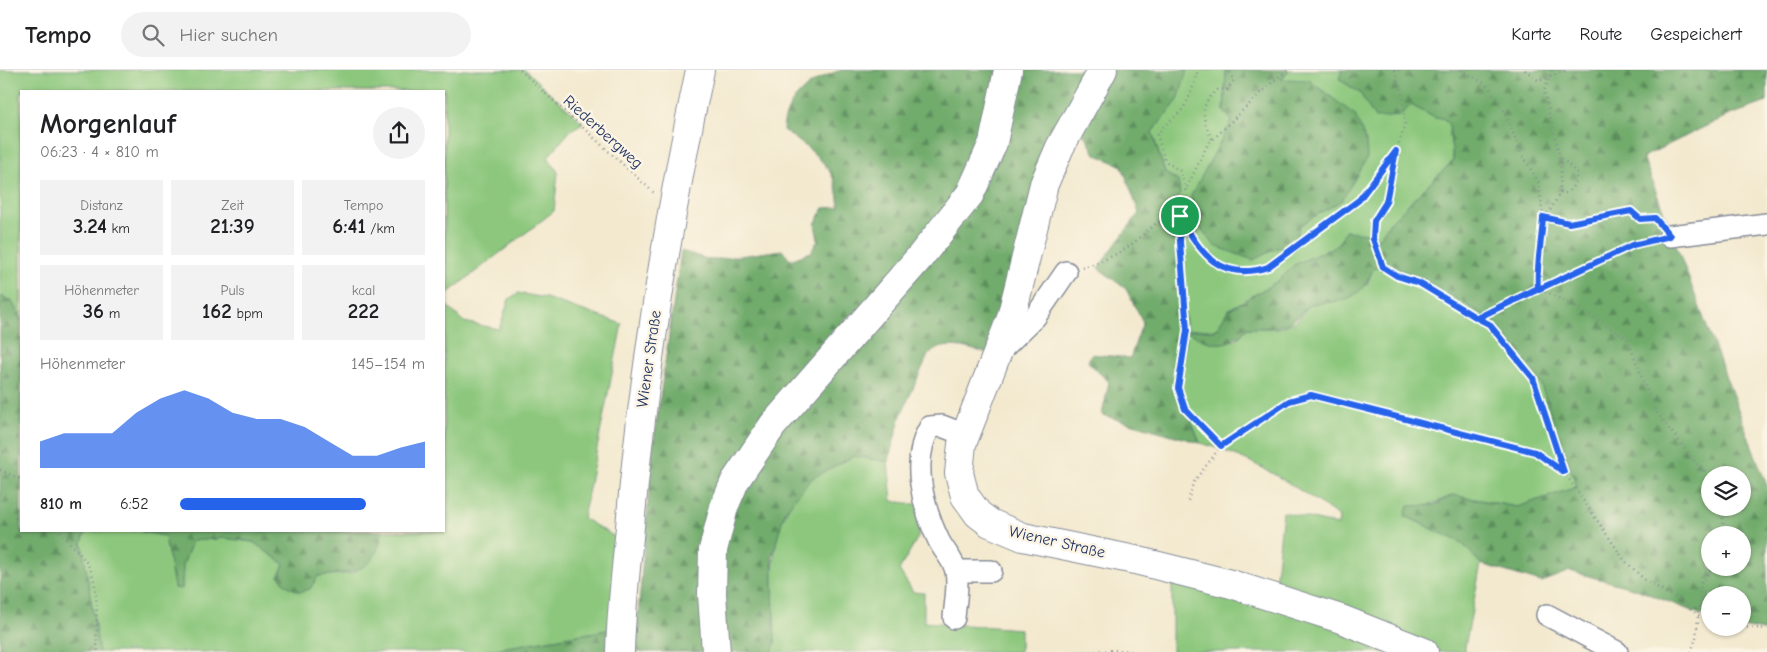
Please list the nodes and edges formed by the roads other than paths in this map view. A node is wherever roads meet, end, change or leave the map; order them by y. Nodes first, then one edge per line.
1 (700, 70) edge
2 (1008, 70) edge
3 (1103, 70) edge
4 (1767, 224) edge
5 (1670, 236) road end
6 (1066, 272) road end
7 (1000, 351) junction
8 (965, 435) junction
9 (956, 571) junction
10 (991, 571) dead end
11 (1547, 616) dead end
12 (954, 618) dead end
13 (620, 652) edge
14 (716, 652) edge
15 (1424, 652) edge
16 (1617, 652) edge

1 - 13 main road, Wiener Straße
2 - 14 main road
3 - 7 main road, Wiener Straße
4 - 5 street
6 - 7 street
7 - 8 main road, Wiener Straße
8 - 9 street
8 - 15 main road, Wiener Straße
9 - 10 street
9 - 12 street
11 - 16 street

